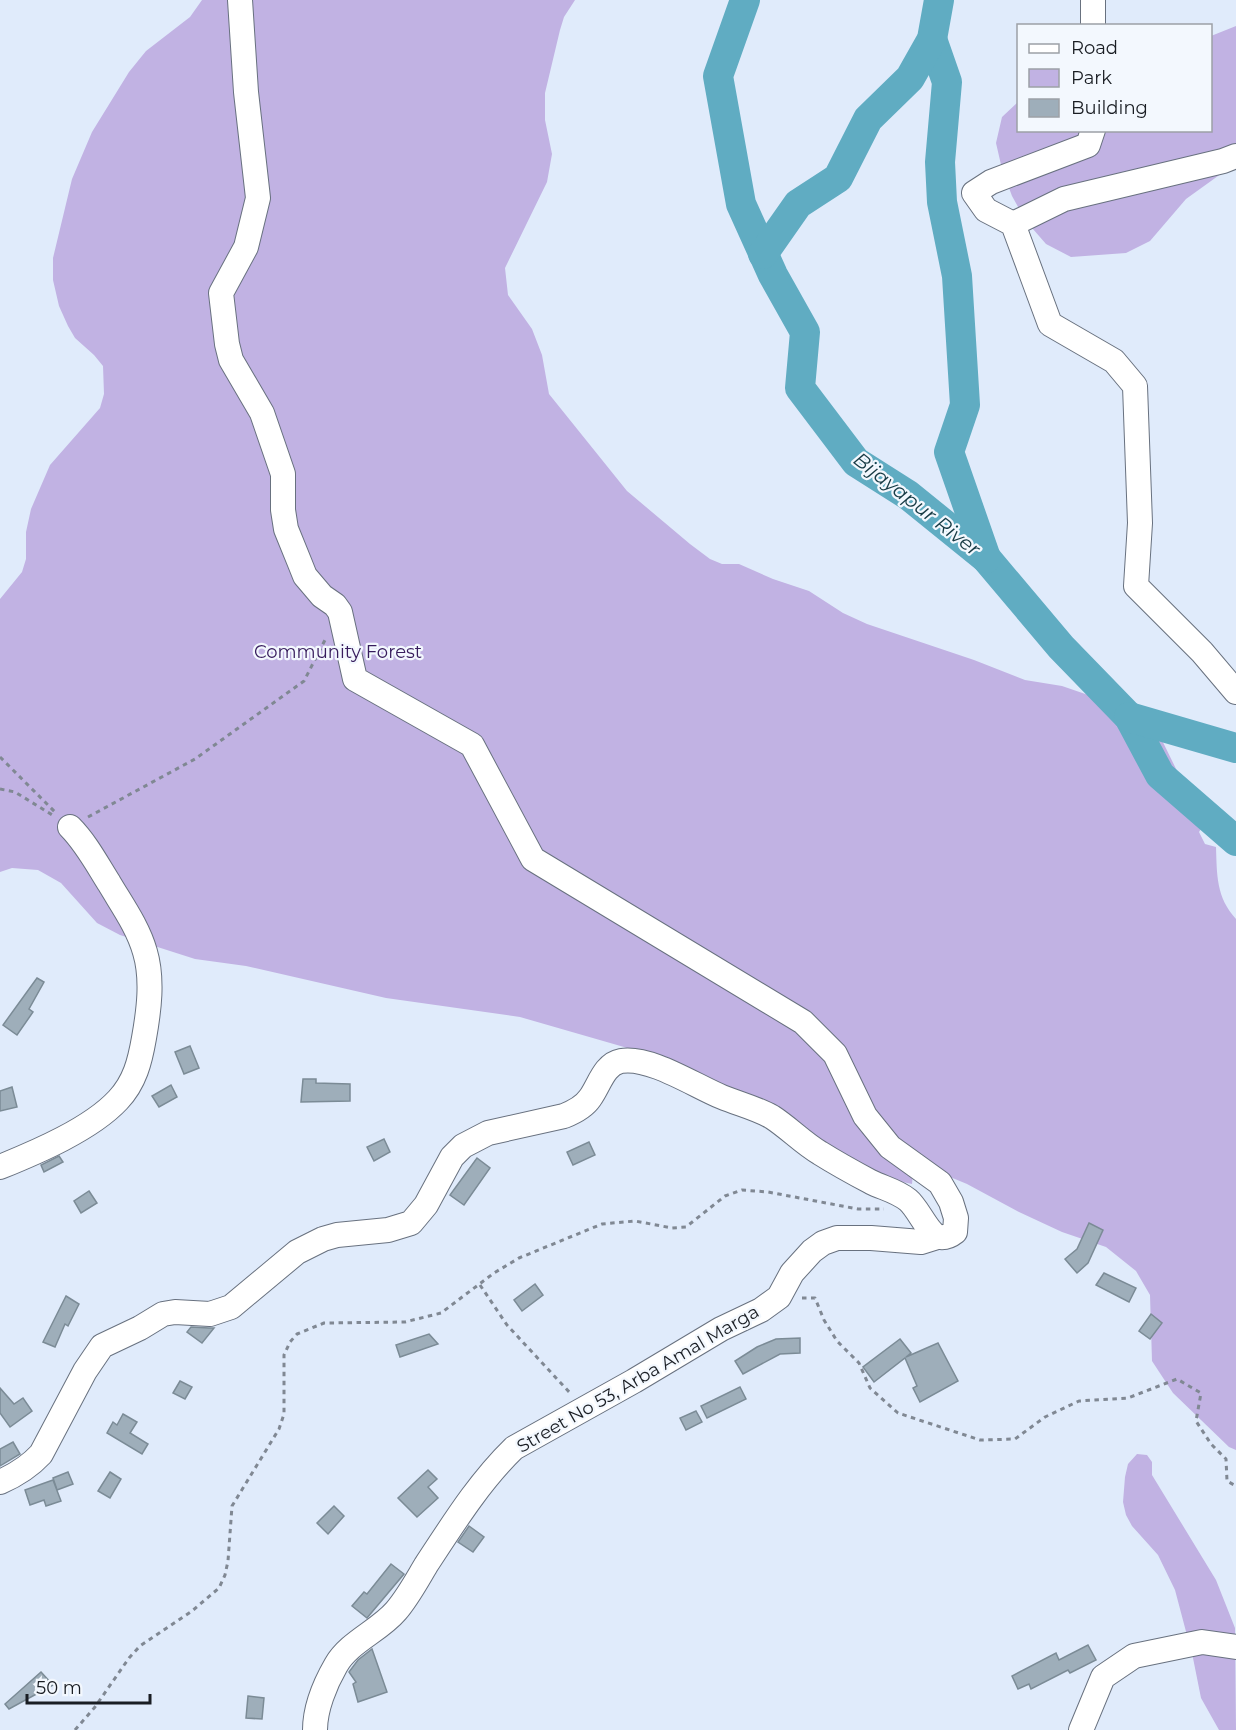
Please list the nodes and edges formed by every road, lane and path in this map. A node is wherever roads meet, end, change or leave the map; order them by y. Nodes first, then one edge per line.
1 (240, 0) edge
2 (1093, 0) edge
3 (1093, 24) edge
4 (1092, 132) edge
5 (1236, 156) edge
6 (1013, 224) junction
7 (340, 612) junction
8 (1236, 692) edge
9 (0, 757) edge
10 (0, 789) edge
11 (70, 827) junction
12 (0, 1167) edge
13 (907, 1200) junction
14 (937, 1237) junction
15 (480, 1286) junction
16 (779, 1297) junction
17 (584, 1408) junction
18 (0, 1482) edge
19 (1236, 1486) edge
20 (1236, 1647) edge
21 (75, 1730) edge
22 (315, 1730) edge
23 (1081, 1730) edge

1 - 7 street
2 - 3 street
4 - 6 street
5 - 6 street
6 - 8 street
7 - 11 path
7 - 14 street
9 - 11 path
10 - 11 path
11 - 12 street
13 - 14 street
13 - 15 path
13 - 18 street
14 - 16 street, Street No 53, Arba Amal Marga
15 - 17 path
15 - 21 path
16 - 17 street, Street No 53, Arba Amal Marga
16 - 19 path
17 - 22 street, Street No 53, Arba Amal Marga
20 - 23 street

